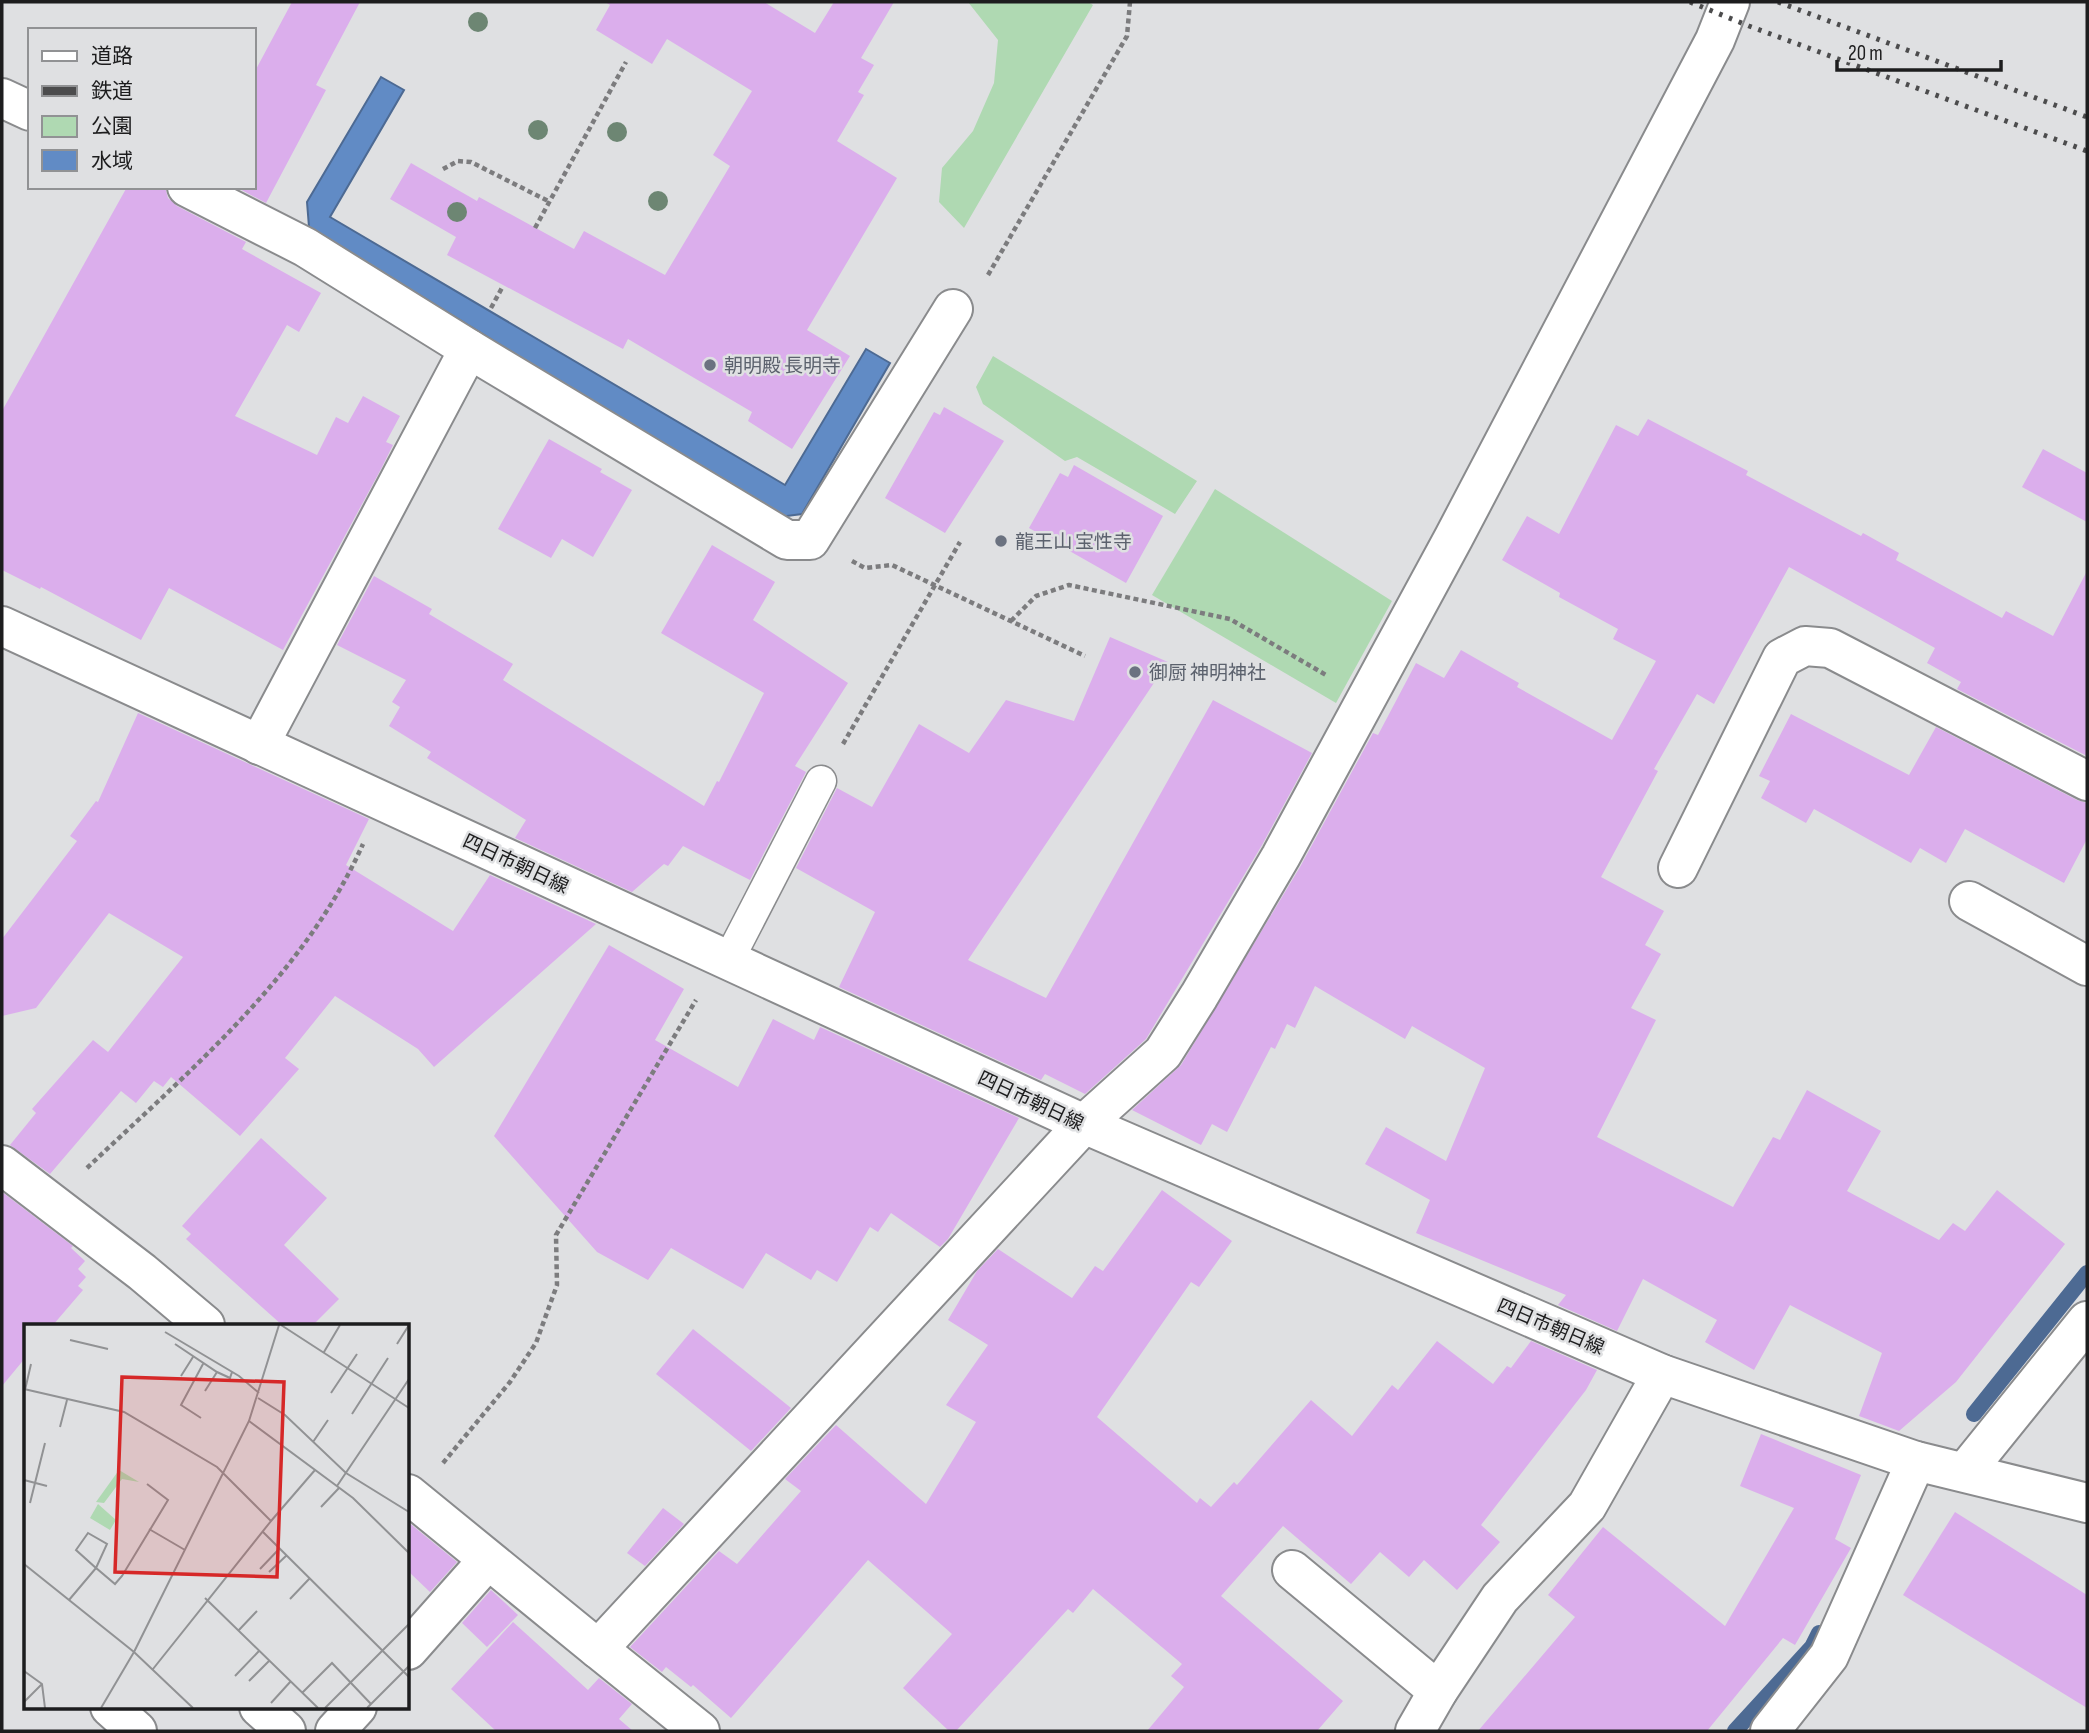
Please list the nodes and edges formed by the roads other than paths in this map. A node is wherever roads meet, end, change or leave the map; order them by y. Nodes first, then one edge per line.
1 (1730, 2) edge
2 (2, 98) edge
3 (28, 110) edge
4 (191, 189) edge
5 (953, 309) road end
6 (469, 349) junction
7 (2, 626) edge
8 (258, 745) junction
9 (821, 781) road end
10 (2087, 781) edge
11 (1678, 868) dead end
12 (1969, 901) dead end
13 (725, 959) junction
14 (2087, 966) edge
15 (1084, 1125) junction
16 (2, 1165) edge
17 (2087, 1321) edge
18 (204, 1324) edge
19 (1662, 1374) junction
20 (1916, 1461) junction
21 (1965, 1472) junction
22 (410, 1495) edge
23 (2087, 1503) edge
24 (487, 1561) junction
25 (1292, 1570) dead end
26 (410, 1648) edge
27 (598, 1649) junction
28 (1438, 1691) junction
29 (111, 1708) edge
30 (260, 1708) edge
31 (356, 1708) edge
32 (137, 1731) edge
33 (286, 1731) edge
34 (335, 1731) edge
35 (700, 1731) edge
36 (1415, 1731) edge
37 (1769, 1731) edge

1 - 15 street
2 - 3 street
4 - 6 street
5 - 6 street
6 - 8 street
7 - 8 street, 四日市朝日線
8 - 13 street, 四日市朝日線
9 - 13 lane
10 - 11 street
12 - 14 street
13 - 15 street, 四日市朝日線
15 - 19 street, 四日市朝日線
15 - 27 street
16 - 18 street
17 - 21 street
19 - 20 street, 四日市朝日線
19 - 28 street
20 - 21 street, 四日市朝日線
20 - 37 street
21 - 23 street, 四日市朝日線
22 - 24 street
24 - 26 street
24 - 27 street
25 - 28 street
27 - 35 street
28 - 36 street
29 - 32 street
30 - 33 street
31 - 34 street

